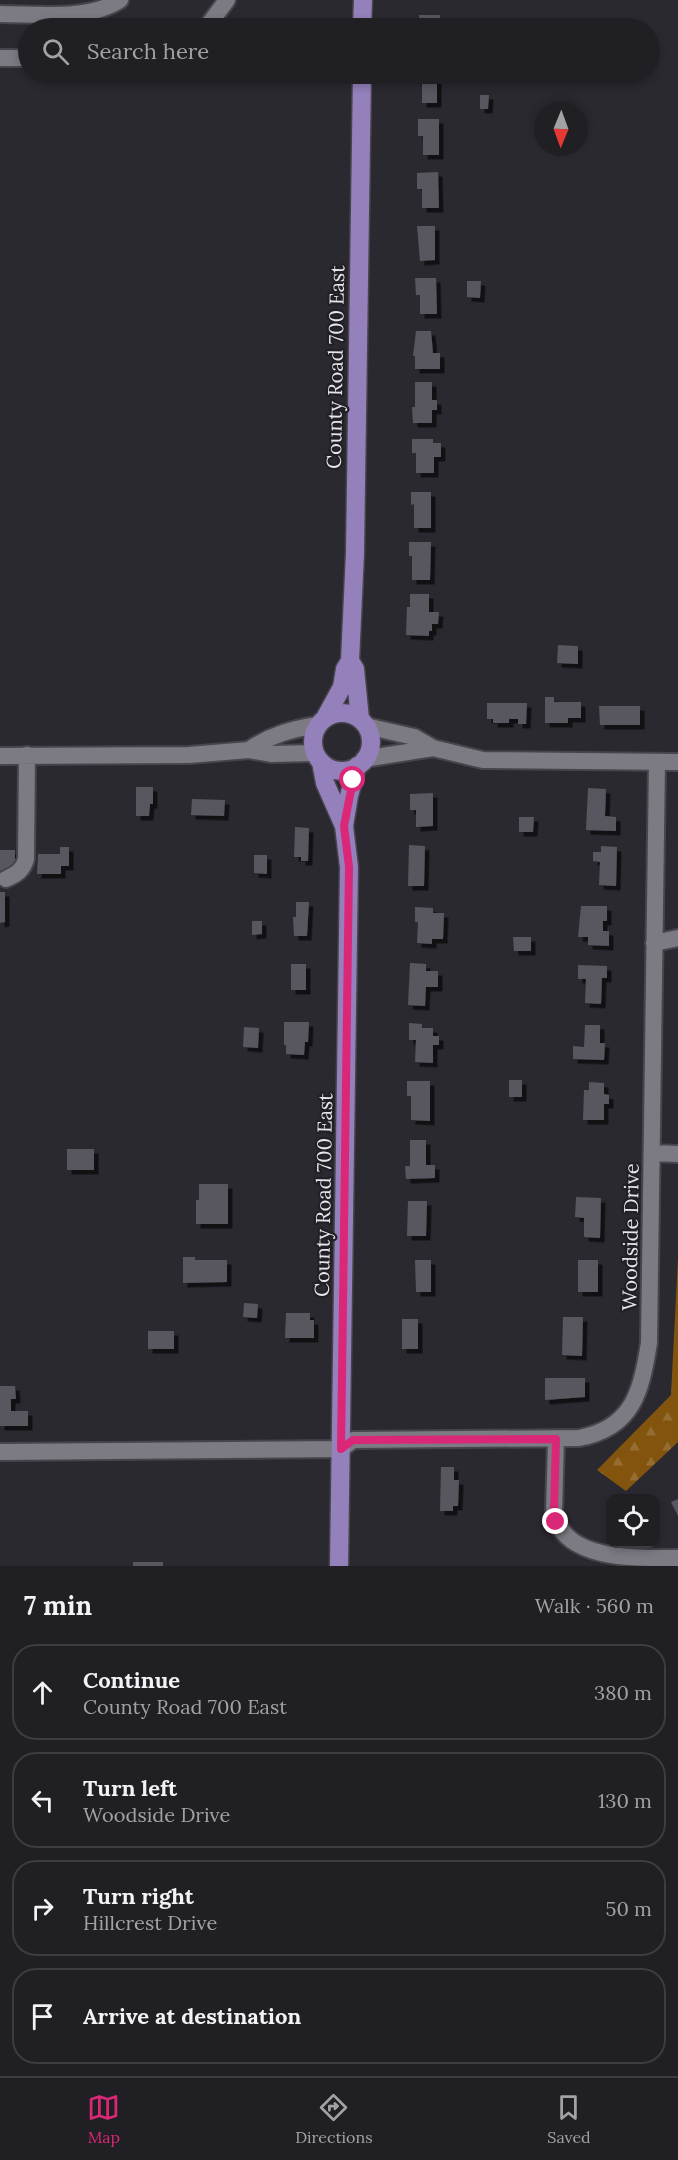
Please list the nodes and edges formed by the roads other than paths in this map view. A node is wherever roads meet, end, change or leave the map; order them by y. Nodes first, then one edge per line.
1 (120, 0) edge
2 (227, 0) edge
3 (363, 0) edge
4 (0, 14) edge
5 (214, 18) edge
6 (362, 18) edge
7 (0, 58) edge
8 (18, 58) edge
9 (362, 84) edge
10 (350, 661) junction
11 (321, 722) junction
12 (363, 723) junction
13 (433, 748) junction
14 (249, 750) junction
15 (27, 755) junction
16 (0, 756) edge
17 (318, 758) junction
18 (361, 762) junction
19 (657, 762) junction
20 (678, 762) edge
21 (344, 826) junction
22 (6, 879) dead end
23 (678, 938) edge
24 (654, 943) junction
25 (652, 1153) junction
26 (678, 1154) edge
27 (556, 1439) junction
28 (341, 1449) junction
29 (0, 1452) edge
30 (678, 1558) edge
31 (339, 1566) edge

1 - 4 street
2 - 5 street
3 - 6 main road
7 - 8 street
9 - 10 main road, County Road 700 East
10 - 11 main road, County Road 700 East
10 - 12 main road, County Road 700 East
11 - 12 main road
11 - 14 street
11 - 17 main road
12 - 13 street
12 - 18 main road
13 - 18 street
13 - 19 street
14 - 15 street
14 - 17 street
15 - 16 street
15 - 22 street
17 - 18 main road
17 - 21 main road, County Road 700 East
18 - 21 main road, County Road 700 East
19 - 20 street
19 - 24 street, Woodside Drive
21 - 28 main road, County Road 700 East
23 - 24 street
24 - 25 street, Woodside Drive
25 - 26 street
25 - 27 street, Woodside Drive
27 - 28 street, Woodside Drive
27 - 30 street
28 - 29 street, Woodside Drive
28 - 31 main road, County Road 700 East

